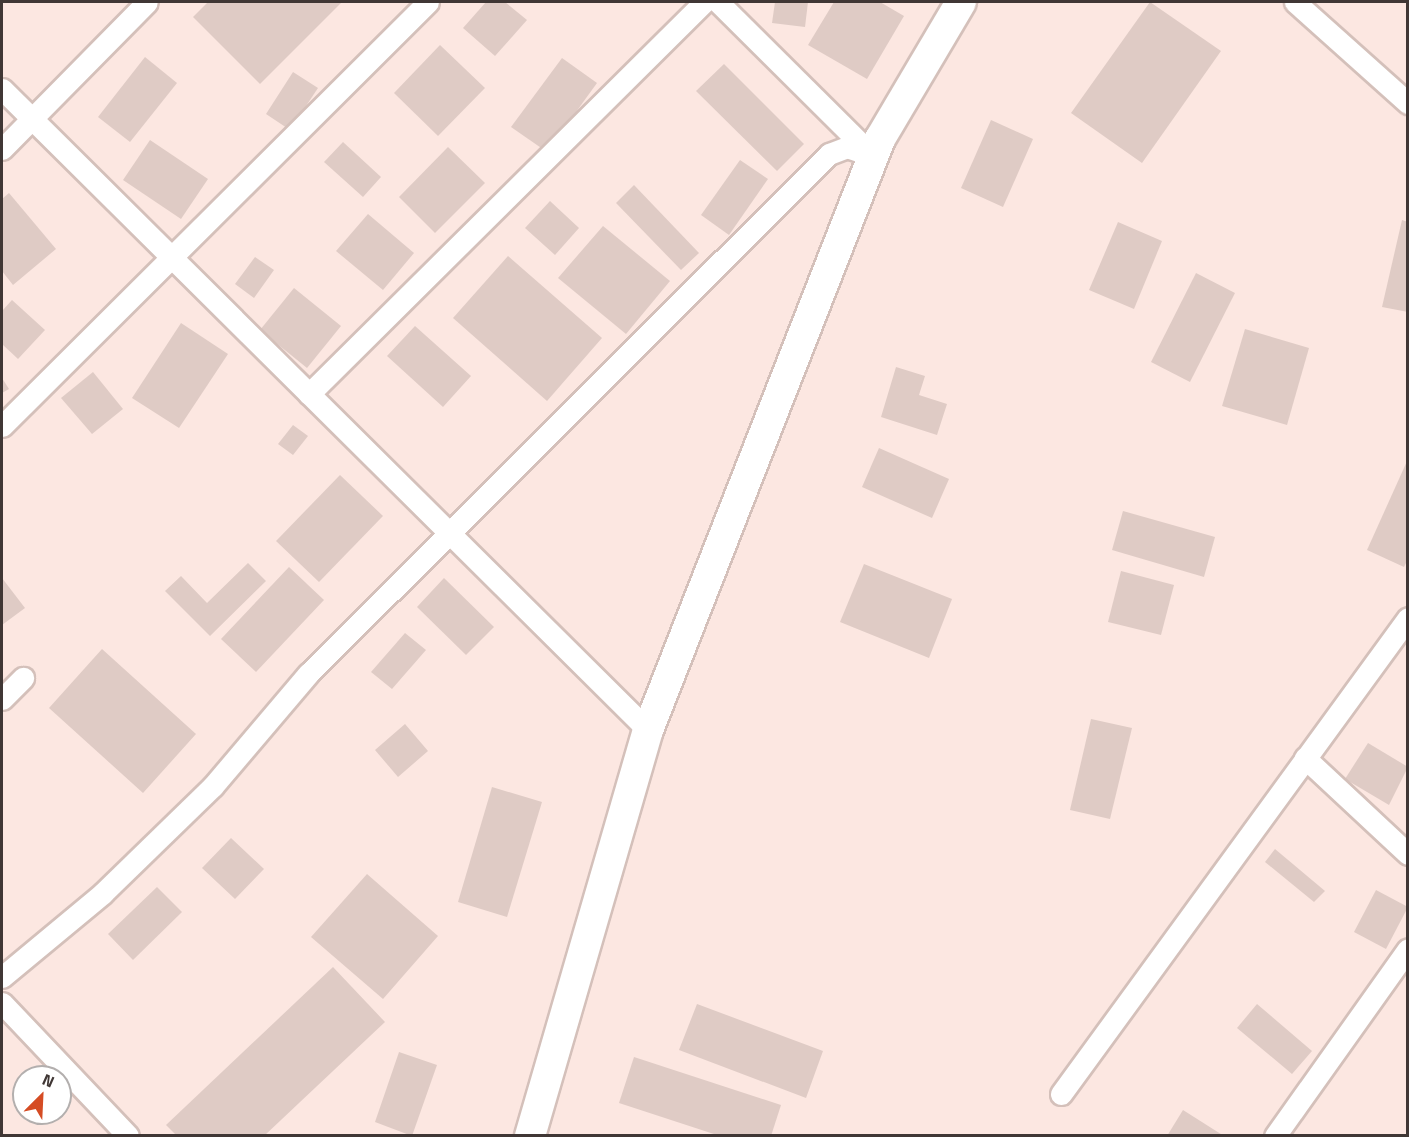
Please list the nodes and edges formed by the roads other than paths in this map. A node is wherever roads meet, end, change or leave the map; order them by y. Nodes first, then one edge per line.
1 (147, 2) edge
2 (428, 2) edge
3 (704, 2) edge
4 (718, 2) edge
5 (961, 2) edge
6 (1295, 2) edge
7 (2, 89) edge
8 (1407, 103) edge
9 (31, 119) junction
10 (2, 149) edge
11 (873, 156) junction
12 (171, 257) junction
13 (309, 394) junction
14 (2, 426) edge
15 (451, 535) junction
16 (1407, 618) edge
17 (23, 678) dead end
18 (2, 699) edge
19 (648, 730) junction
20 (1305, 758) junction
21 (1407, 854) edge
22 (1407, 949) edge
23 (2, 977) edge
24 (2, 1003) edge
25 (1060, 1094) dead end
26 (128, 1136) edge
27 (530, 1136) edge
28 (1275, 1136) edge

1 - 9 street
2 - 12 street
3 - 13 street
4 - 11 street
5 - 11 main road
6 - 8 street
7 - 9 street
9 - 10 street
9 - 12 street
11 - 15 street
11 - 19 main road
12 - 13 street
12 - 14 street
13 - 15 street
15 - 19 street
15 - 23 street
16 - 20 street
17 - 18 street
19 - 27 main road
20 - 21 street
20 - 25 street
22 - 28 street
24 - 26 street

